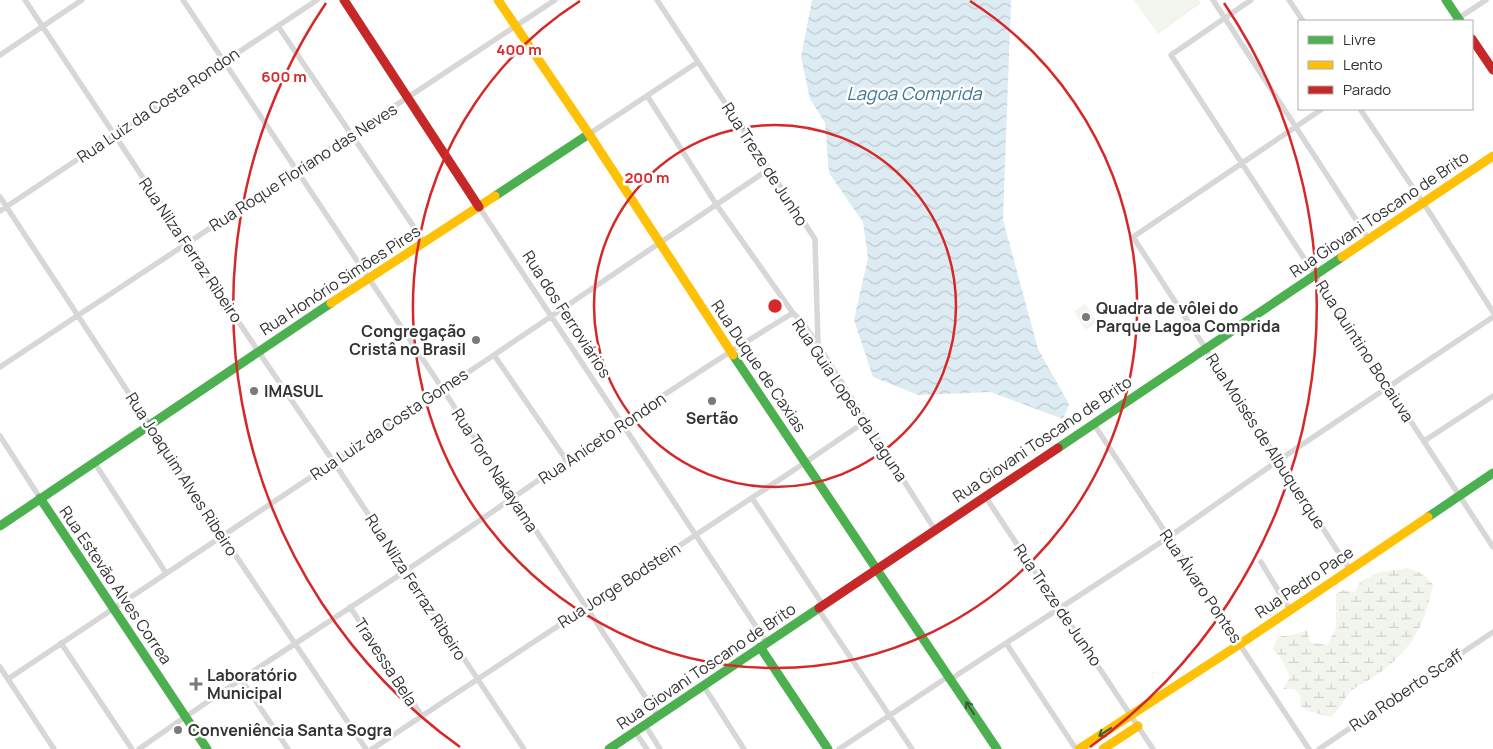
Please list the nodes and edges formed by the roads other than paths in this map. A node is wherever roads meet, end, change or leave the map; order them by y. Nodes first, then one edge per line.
1 (25, 0) edge
2 (82, 0) edge
3 (183, 0) edge
4 (317, 0) edge
5 (344, 0) edge
6 (498, 0) edge
7 (555, 0) edge
8 (657, 0) edge
9 (1213, 0) edge
10 (1251, 0) edge
11 (1289, 0) edge
12 (1446, 0) edge
13 (1486, 0) edge
14 (1225, 18) junction
15 (1302, 20) edge
16 (1457, 20) edge
17 (43, 26) junction
18 (278, 26) junction
19 (516, 27) junction
20 (1473, 40) edge
21 (0, 55) edge
22 (224, 62) junction
23 (698, 62) junction
24 (1493, 70) edge
25 (648, 97) junction
26 (408, 98) junction
27 (1321, 110) edge
28 (1361, 110) edge
29 (1297, 126) junction
30 (589, 134) junction
31 (114, 135) junction
32 (352, 135) junction
33 (1493, 156) edge
34 (1242, 163) junction
35 (769, 169) junction
36 (297, 171) junction
37 (0, 197) edge
38 (1423, 202) junction
39 (716, 204) junction
40 (6, 206) junction
41 (479, 206) junction
42 (0, 210) edge
43 (1368, 238) junction
44 (424, 242) junction
45 (659, 243) junction
46 (187, 244) junction
47 (1315, 274) junction
48 (369, 279) junction
49 (1493, 312) edge
50 (793, 313) junction
51 (78, 316) junction
52 (550, 316) junction
53 (1493, 317) edge
54 (818, 344) junction
55 (1206, 348) junction
56 (258, 351) junction
57 (730, 351) junction
58 (494, 355) junction
59 (0, 367) edge
60 (1388, 386) junction
61 (442, 388) junction
62 (1493, 396) edge
63 (866, 420) junction
64 (1093, 423) junction
65 (621, 424) junction
66 (150, 425) junction
67 (0, 436) edge
68 (1424, 441) junction
69 (3, 446) edge
70 (1279, 460) junction
71 (333, 461) junction
72 (94, 462) junction
73 (566, 462) junction
74 (806, 462) junction
75 (1493, 474) edge
76 (985, 496) junction
77 (1460, 496) junction
78 (40, 498) junction
79 (513, 498) junction
80 (752, 498) junction
81 (0, 526) edge
82 (935, 530) junction
83 (222, 535) junction
84 (696, 535) junction
85 (1169, 537) junction
86 (1493, 547) edge
87 (1261, 562) dead end
88 (877, 569) junction
89 (1350, 570) junction
90 (406, 571) junction
91 (166, 573) junction
92 (350, 607) junction
93 (820, 607) junction
94 (1059, 607) junction
95 (113, 608) junction
96 (585, 608) junction
97 (1290, 610) junction
98 (1493, 632) edge
99 (61, 643) junction
100 (1006, 643) junction
101 (296, 644) junction
102 (1240, 644) junction
103 (764, 645) junction
104 (0, 668) edge
105 (951, 677) junction
106 (8, 679) junction
107 (477, 679) junction
108 (241, 680) junction
109 (703, 685) junction
110 (1131, 715) junction
111 (185, 716) junction
112 (422, 716) junction
113 (658, 716) junction
114 (890, 716) junction
115 (645, 725) junction
116 (1138, 726) junction
117 (635, 732) junction
118 (54, 749) edge
119 (132, 749) edge
120 (139, 749) edge
121 (207, 749) edge
122 (288, 749) edge
123 (366, 749) edge
124 (372, 749) edge
125 (524, 749) edge
126 (609, 749) edge
127 (647, 749) edge
128 (660, 749) edge
129 (744, 749) edge
130 (828, 749) edge
131 (839, 749) edge
132 (912, 749) edge
133 (997, 749) edge
134 (1078, 749) edge
135 (1103, 749) edge
136 (1153, 749) edge
137 (1309, 749) edge
138 (1319, 749) edge

1 - 17 street, Rua Nilza Ferraz Ribeiro
2 - 17 street
3 - 22 street, Rua Toro Nakayama
4 - 18 street, Rua Luiz da Costa Rondon
5 - 26 main road, Rua dos Ferroviários
6 - 19 main road, Rua Duque de Caxias
7 - 19 street, Rua Roque Floriano das Neves
8 - 23 street, Rua Treze de Junho
9 - 14 street
10 - 14 street
11 - 15 street
12 - 16 main road
13 - 16 street
14 - 29 street
14 - 34 street, Rua Quintino Bocaiuva
17 - 21 street
17 - 31 street, Rua Nilza Ferraz Ribeiro
18 - 22 street, Rua Luiz da Costa Rondon
18 - 32 street
19 - 26 street, Rua Roque Floriano das Neves
19 - 30 main road, Rua Duque de Caxias
20 - 24 main road
22 - 31 street, Rua Luiz da Costa Rondon
22 - 36 street, Rua Toro Nakayama
23 - 25 street, Rua Honório Simões Pires
23 - 35 street, Rua Treze de Junho
25 - 30 street, Rua Honório Simões Pires
25 - 39 street, Rua Guia Lopes da Laguna
26 - 32 street, Rua Roque Floriano das Neves
26 - 41 main road, Rua dos Ferroviários
27 - 29 street
28 - 38 street
29 - 34 street
29 - 43 street
30 - 41 main road, Rua Honório Simões Pires
30 - 45 main road, Rua Duque de Caxias
31 - 40 street, Rua Luiz da Costa Rondon
31 - 46 street, Rua Nilza Ferraz Ribeiro
32 - 36 street, Rua Roque Floriano das Neves
32 - 44 street
33 - 38 main road, Rua Giovani Toscano de Brito
34 - 47 street, Rua Quintino Bocaiuva
34 - 55 street, Rua Moisés de Albuquerque
35 - 39 street, Rua Luiz da Costa Gomes
35 - 54 street, Rua Treze de Junho
36 - 46 street, Rua Roque Floriano das Neves
36 - 48 street, Rua Toro Nakayama
37 - 40 street, Rua Joaquim Alves Ribeiro
38 - 43 main road, Rua Giovani Toscano de Brito
38 - 49 street
39 - 45 street, Rua Luiz da Costa Gomes
39 - 50 street, Rua Guia Lopes da Laguna
40 - 42 street, Rua Luiz da Costa Rondon
40 - 51 street, Rua Joaquim Alves Ribeiro
41 - 44 main road, Rua Honório Simões Pires
41 - 52 street, Rua dos Ferroviários
43 - 47 main road, Rua Giovani Toscano de Brito
44 - 48 main road, Rua Honório Simões Pires
45 - 52 street, Rua Luiz da Costa Gomes
45 - 57 main road, Rua Duque de Caxias
46 - 51 street, Rua Roque Floriano das Neves
46 - 56 street, Rua Nilza Ferraz Ribeiro
47 - 55 main road, Rua Giovani Toscano de Brito
47 - 60 street, Rua Quintino Bocaiuva
48 - 56 main road, Rua Honório Simões Pires
48 - 61 street, Rua Toro Nakayama
50 - 54 street, Rua Guia Lopes da Laguna
50 - 57 street, Rua Aniceto Rondon
51 - 59 street, Rua Roque Floriano das Neves
51 - 66 street, Rua Joaquim Alves Ribeiro
52 - 58 street, Rua Luiz da Costa Gomes
52 - 65 street, Rua dos Ferroviários
53 - 60 street
54 - 63 street, Rua Guia Lopes da Laguna
55 - 64 main road, Rua Giovani Toscano de Brito
55 - 70 street, Rua Moisés de Albuquerque
56 - 66 main road, Rua Honório Simões Pires
56 - 71 street, Rua Nilza Ferraz Ribeiro
57 - 65 street, Rua Aniceto Rondon
57 - 74 main road, Rua Duque de Caxias
58 - 61 street, Rua Luiz da Costa Gomes
58 - 73 street
60 - 68 street, Rua Quintino Bocaiuva
60 - 70 street
61 - 71 street, Rua Luiz da Costa Gomes
61 - 79 street, Rua Toro Nakayama
62 - 68 street
63 - 74 street, Rua Jorge Bodstein
63 - 82 street, Rua Guia Lopes da Laguna
64 - 76 main road, Rua Giovani Toscano de Brito
64 - 85 street, Rua Álvaro Pontes
65 - 73 street, Rua Aniceto Rondon
65 - 84 street, Rua dos Ferroviários
66 - 72 main road, Rua Honório Simões Pires
66 - 83 street, Rua Joaquim Alves Ribeiro
67 - 69 street, Rua Estevão Alves Correa
68 - 77 street, Rua Quintino Bocaiuva
69 - 78 street, Rua Estevão Alves Correa
70 - 85 street
70 - 89 street, Rua Moisés de Albuquerque
71 - 83 street, Rua Luiz da Costa Gomes
71 - 90 street, Rua Nilza Ferraz Ribeiro
72 - 78 main road, Rua Honório Simões Pires
72 - 91 street
73 - 79 street, Rua Aniceto Rondon
74 - 80 street, Rua Jorge Bodstein
74 - 88 main road, Rua Duque de Caxias
75 - 77 main road, Rua Pedro Pace
76 - 82 main road, Rua Giovani Toscano de Brito
76 - 94 street, Rua Treze de Junho
77 - 86 street, Rua Quintino Bocaiuva
77 - 89 main road, Rua Pedro Pace
78 - 81 main road, Rua Honório Simões Pires
78 - 95 main road, Rua Estevão Alves Correa
79 - 90 street, Rua Aniceto Rondon
79 - 96 street, Rua Toro Nakayama
80 - 84 street, Rua Jorge Bodstein
80 - 93 street
82 - 88 main road, Rua Giovani Toscano de Brito
83 - 91 street, Rua Luiz da Costa Gomes
83 - 101 street, Rua Joaquim Alves Ribeiro
84 - 96 street, Rua Jorge Bodstein
84 - 103 street, Rua dos Ferroviários
85 - 94 street
85 - 102 street, Rua Álvaro Pontes
87 - 97 street
88 - 93 main road, Rua Giovani Toscano de Brito
88 - 105 main road, Rua Duque de Caxias
89 - 97 main road, Rua Pedro Pace
90 - 92 street, Rua Aniceto Rondon
90 - 107 street, Rua Nilza Ferraz Ribeiro
91 - 95 street, Rua Luiz da Costa Gomes
92 - 101 street, Rua Aniceto Rondon
92 - 112 street, Travessa Bela
93 - 103 main road, Rua Giovani Toscano de Brito
93 - 114 street
94 - 100 street
94 - 110 street, Rua Treze de Junho
95 - 99 street, Rua Luiz da Costa Gomes
95 - 111 main road, Rua Estevão Alves Correa
96 - 107 street, Rua Jorge Bodstein
96 - 113 street, Rua Toro Nakayama
97 - 102 main road, Rua Pedro Pace
98 - 138 street, Rua Roberto Scaff
99 - 106 street, Rua Luiz da Costa Gomes
99 - 119 street
100 - 105 street
100 - 134 street
101 - 108 street, Rua Aniceto Rondon
101 - 123 street, Rua Joaquim Alves Ribeiro
102 - 110 main road, Rua Pedro Pace
102 - 137 street, Rua Álvaro Pontes
103 - 109 main road, Rua Giovani Toscano de Brito
103 - 130 main road, Rua dos Ferroviários
104 - 106 street
105 - 114 street
133 -> 105 main road, Rua Duque de Caxias
106 - 118 street
107 - 112 street, Rua Jorge Bodstein
107 - 125 street, Rua Nilza Ferraz Ribeiro
108 - 111 street, Rua Aniceto Rondon
108 - 122 street
109 - 113 main road, Rua Giovani Toscano de Brito
109 - 129 street
110 - 116 street, Rua Treze de Junho
110 -> 134 main road, Rua Pedro Pace
111 - 120 street, Rua Aniceto Rondon
111 - 121 main road, Rua Estevão Alves Correa
112 - 124 street, Rua Jorge Bodstein
113 - 115 main road, Rua Giovani Toscano de Brito
114 - 131 street
114 - 132 street
115 - 117 main road, Rua Giovani Toscano de Brito
115 - 128 street
116 - 135 main road
116 - 136 street
117 - 126 main road, Rua Giovani Toscano de Brito
117 - 127 street

